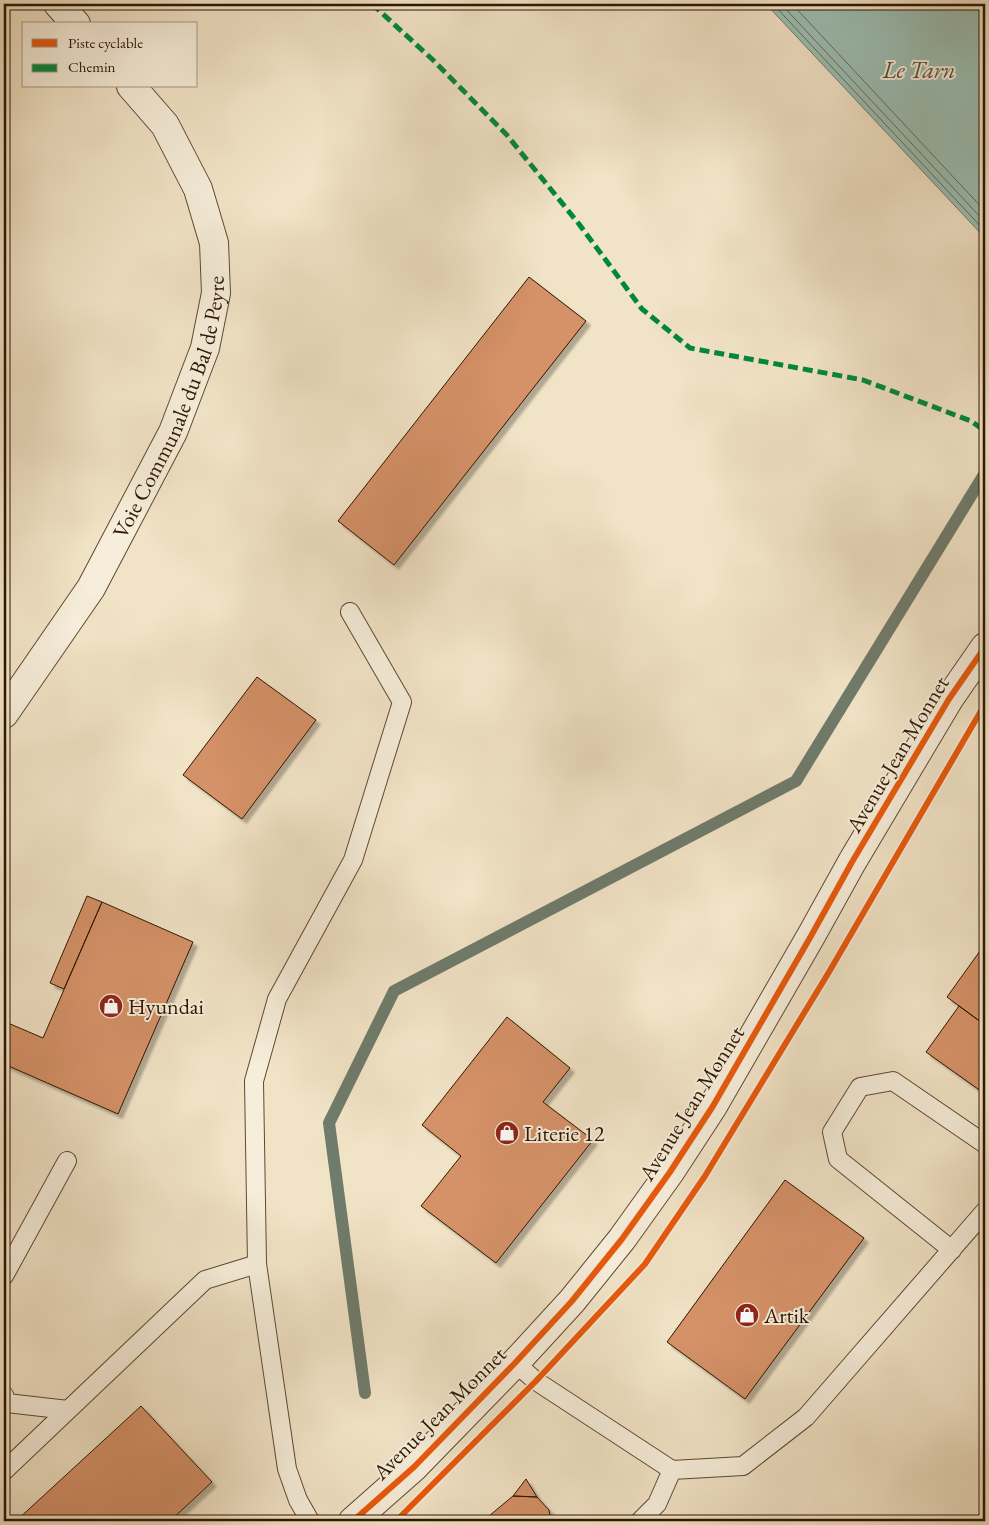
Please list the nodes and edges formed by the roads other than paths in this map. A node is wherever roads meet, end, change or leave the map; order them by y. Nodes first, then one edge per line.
1 (58, 4) edge
2 (74, 22) edge
3 (133, 88) edge
4 (350, 612) dead end
5 (985, 647) edge
6 (4, 714) edge
7 (985, 1144) edge
8 (66, 1161) dead end
9 (985, 1211) edge
10 (952, 1250) junction
11 (257, 1264) junction
12 (4, 1276) edge
13 (515, 1363) junction
14 (4, 1395) edge
15 (68, 1410) junction
16 (672, 1470) junction
17 (4, 1471) edge
18 (310, 1521) edge
19 (353, 1521) edge
20 (640, 1521) edge

1 - 2 street
3 - 6 street, Voie Communale du Bal de Peyre
4 - 11 lane
5 - 13 street, Avenue Jean Monnet
7 - 10 lane
8 - 12 lane
9 - 10 lane
10 - 16 lane
11 - 15 lane
11 - 18 lane
13 - 16 lane
13 - 19 street, Avenue Jean Monnet
14 - 15 lane
15 - 17 lane
16 - 20 lane

